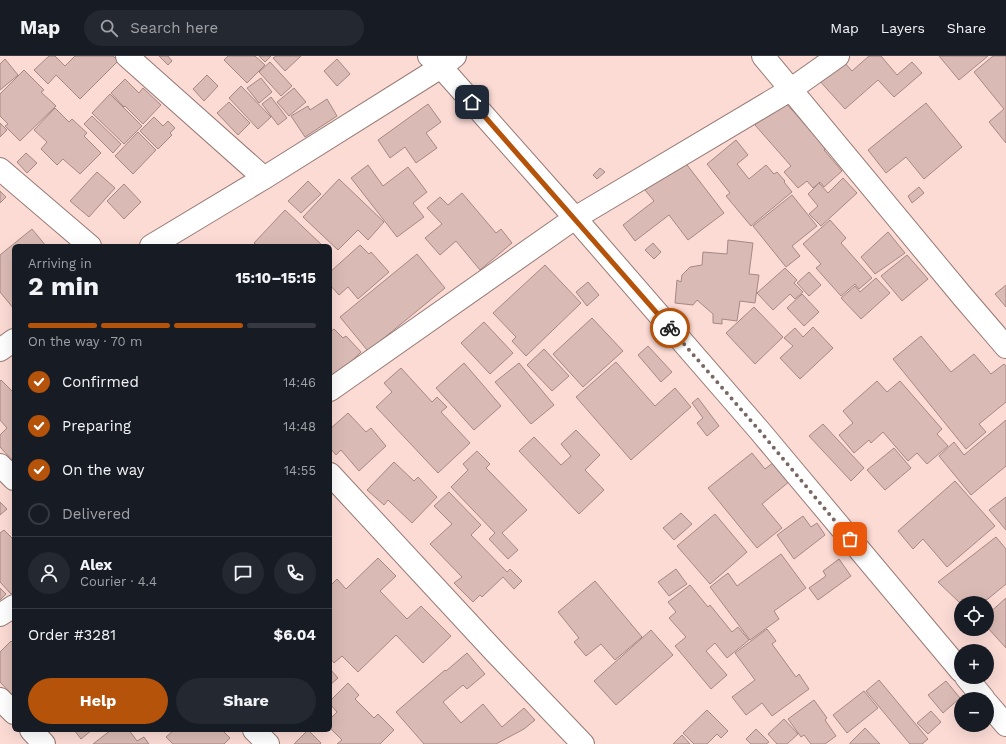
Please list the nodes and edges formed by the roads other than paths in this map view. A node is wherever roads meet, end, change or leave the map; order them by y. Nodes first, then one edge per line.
1 (127, 56) edge
2 (763, 56) edge
3 (838, 56) edge
4 (442, 60) edge
5 (790, 90) junction
6 (0, 169) edge
7 (264, 178) junction
8 (574, 218) junction
9 (88, 244) edge
10 (154, 244) edge
11 (12, 341) edge
12 (1006, 346) edge
13 (0, 350) edge
14 (332, 389) edge
15 (0, 465) edge
16 (332, 476) edge
17 (12, 477) edge
18 (12, 607) edge
19 (0, 615) edge
20 (954, 663) edge
21 (972, 684) edge
22 (978, 692) edge
23 (0, 699) edge
24 (994, 710) edge
25 (12, 711) edge
26 (1006, 725) edge
27 (33, 732) edge
28 (256, 732) edge
29 (44, 744) edge
30 (268, 744) edge
31 (583, 744) edge

1 - 7 street
2 - 5 street
3 - 5 street
4 - 7 street
4 - 8 street
5 - 8 street
5 - 12 street
6 - 9 street
7 - 10 street
8 - 14 street
8 - 20 street
11 - 13 street
15 - 17 street
16 - 31 street
18 - 19 street
21 - 22 street
23 - 25 street
24 - 26 street
27 - 29 street
28 - 30 street

